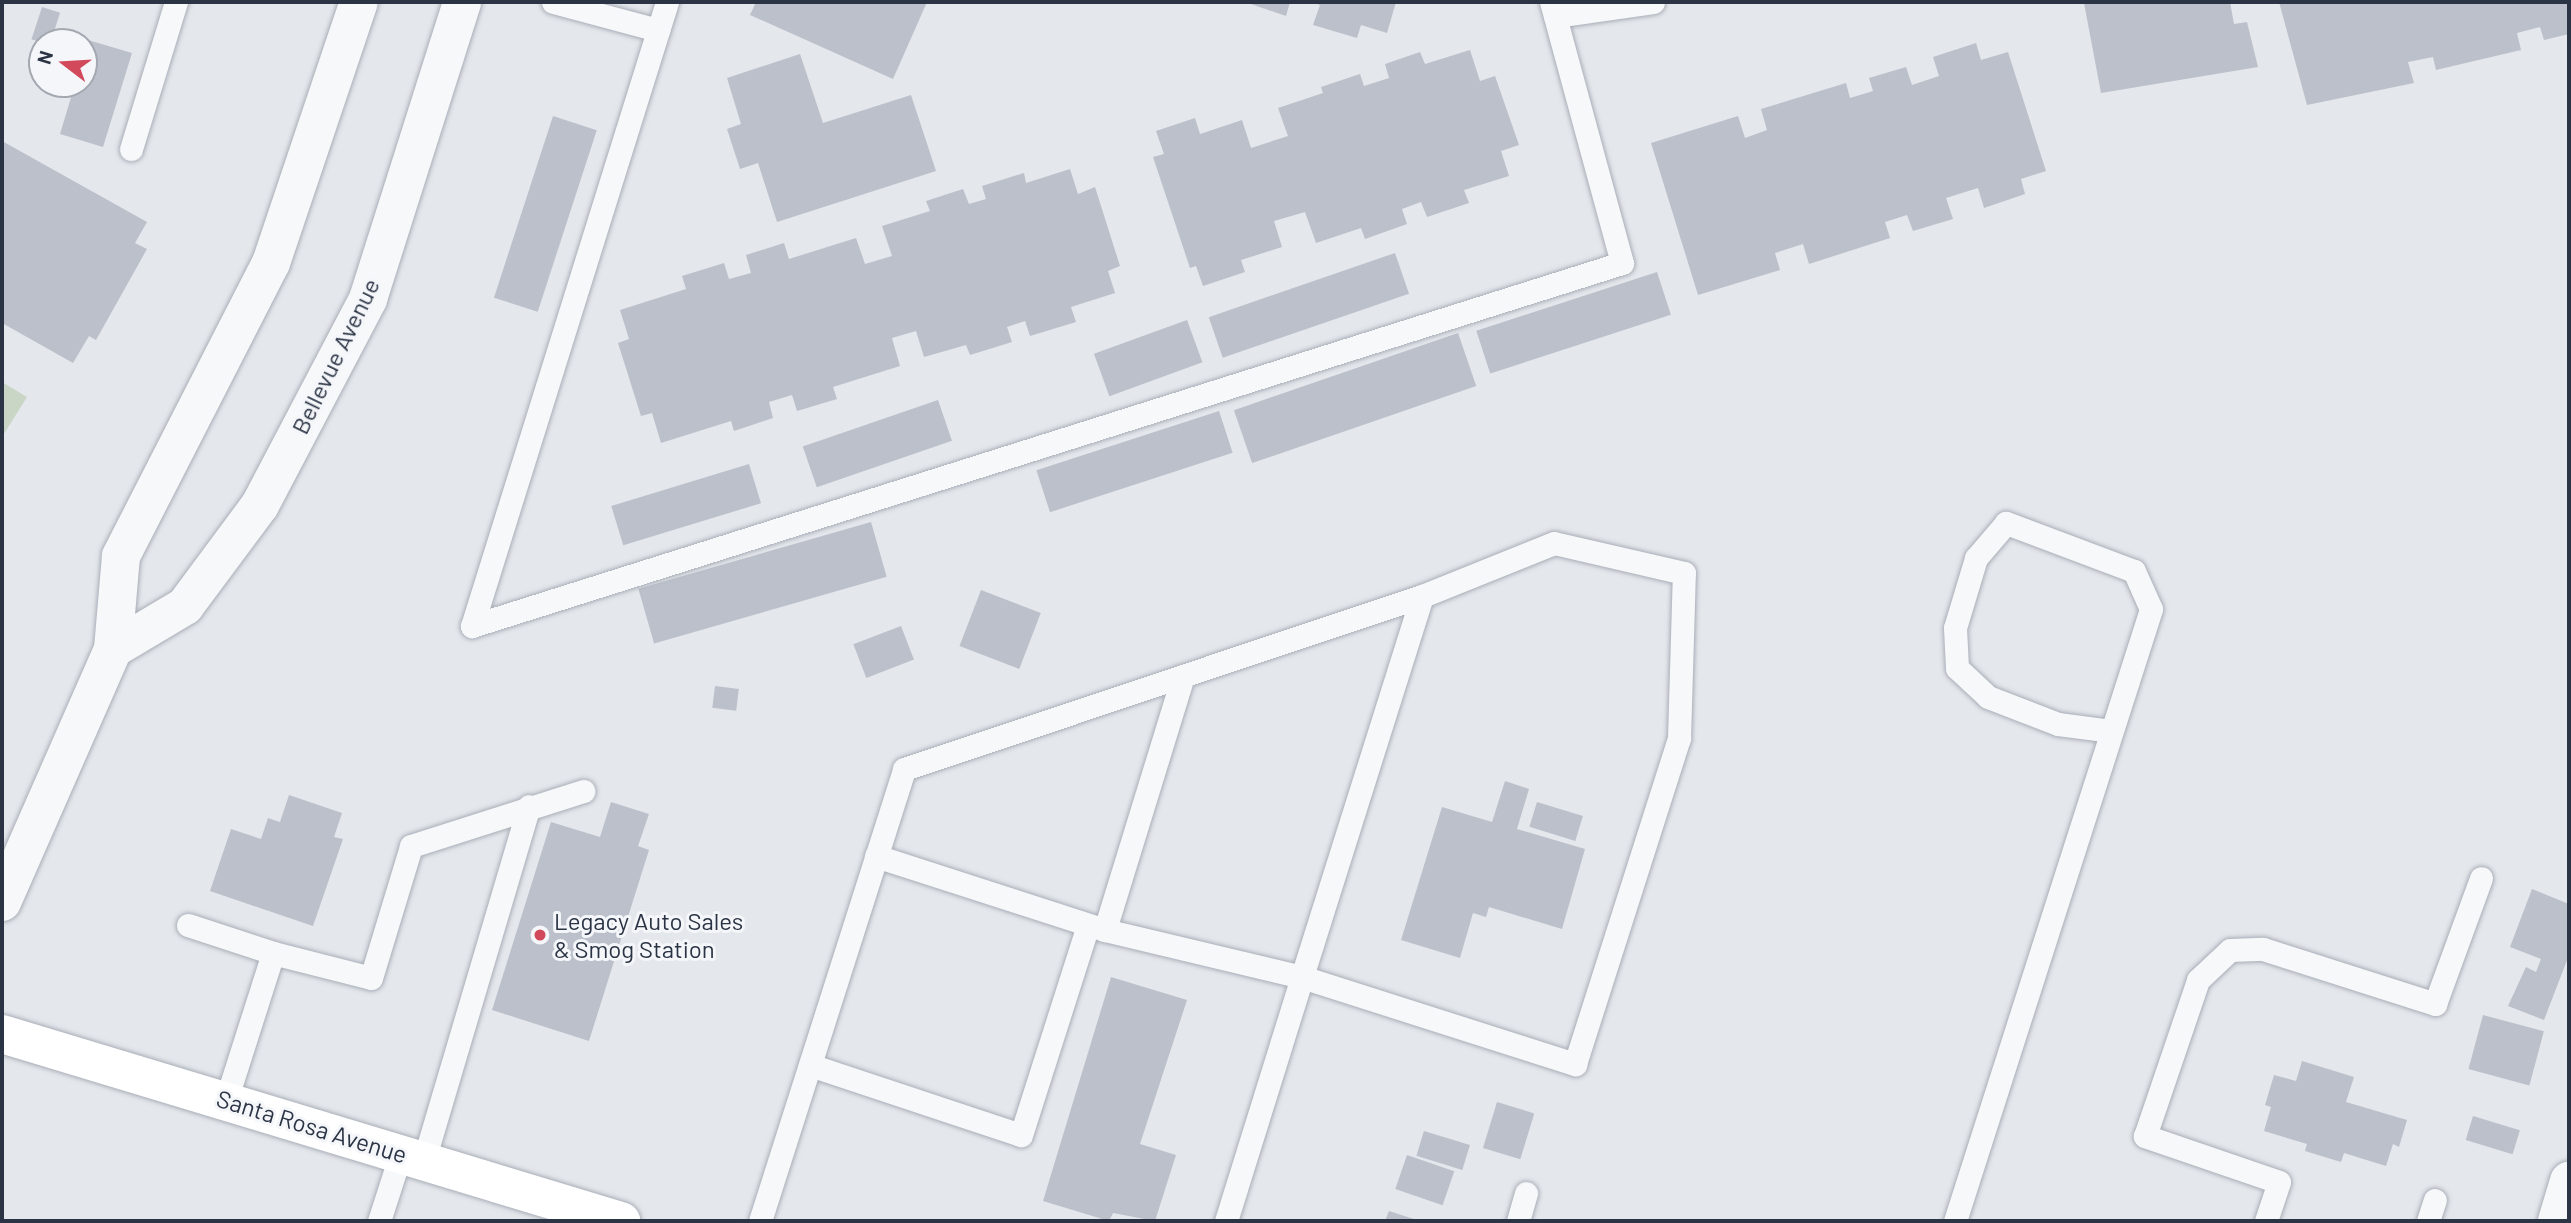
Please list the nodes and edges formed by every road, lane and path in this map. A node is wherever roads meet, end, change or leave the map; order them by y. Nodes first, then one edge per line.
1 (176, 2) edge
2 (359, 2) edge
3 (461, 2) edge
4 (553, 2) edge
5 (667, 2) edge
6 (1653, 2) edge
7 (1553, 9) edge
8 (658, 30) junction
9 (131, 149) dead end
10 (1422, 596) junction
11 (113, 649) junction
12 (1184, 676) junction
13 (2111, 731) junction
14 (583, 791) dead end
15 (529, 806) junction
16 (876, 856) junction
17 (2480, 878) dead end
18 (2, 902) edge
19 (188, 925) dead end
20 (1097, 927) junction
21 (273, 953) junction
22 (1302, 977) junction
23 (2, 1034) edge
24 (810, 1065) junction
25 (226, 1100) junction
26 (412, 1156) junction
27 (2569, 1181) edge
28 (1526, 1193) dead end
29 (379, 1221) edge
30 (621, 1221) edge
31 (760, 1221) edge
32 (1226, 1221) edge
33 (1518, 1221) edge
34 (1955, 1221) edge
35 (2266, 1221) edge
36 (2557, 1221) edge

1 - 9 lane
2 - 11 street
3 - 11 street, Bellevue Avenue
4 - 8 lane
5 - 8 lane
6 - 7 lane
7 - 8 lane
10 - 12 lane
10 - 22 lane
10 - 22 lane
11 - 18 street
12 - 16 lane
12 - 20 lane
13 - 13 lane
13 - 34 lane
14 - 15 lane
15 - 21 lane
15 - 26 lane
16 - 20 lane
16 - 24 lane
17 - 35 lane
19 - 21 lane
20 - 22 lane
20 - 24 lane
21 - 25 lane
22 - 32 lane
23 - 25 main road, Santa Rosa Avenue
24 - 31 lane
25 - 26 main road, Santa Rosa Avenue
26 - 29 lane
26 - 30 main road, Santa Rosa Avenue
27 - 36 street
28 - 33 lane

